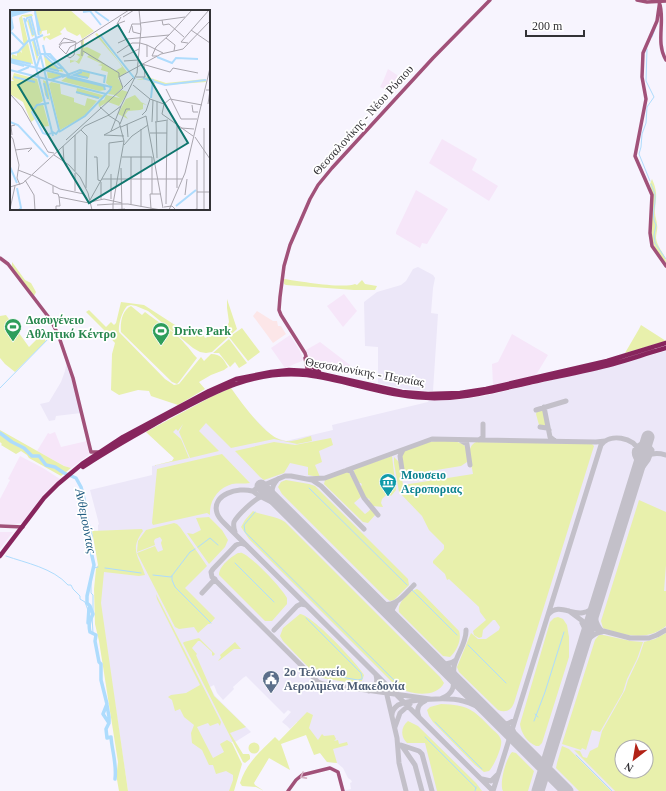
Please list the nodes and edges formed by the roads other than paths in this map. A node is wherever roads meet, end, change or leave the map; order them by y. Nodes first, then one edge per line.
1 (490, 0) edge
2 (637, 0) edge
3 (660, 1) edge
4 (666, 1) edge
5 (666, 60) edge
6 (0, 258) edge
7 (666, 266) edge
8 (666, 343) edge
9 (666, 348) edge
10 (304, 351) junction
11 (309, 363) junction
12 (310, 373) junction
13 (320, 373) junction
14 (91, 452) junction
15 (99, 452) junction
16 (90, 458) junction
17 (75, 472) junction
18 (0, 526) edge
19 (23, 527) junction
20 (2, 555) edge
21 (288, 791) edge
22 (344, 791) edge

1 - 10 main road, Θεσσαλονίκης - Νέου Ρύσιου
2 - 3 main road
3 - 4 main road
3 - 5 main road
3 - 7 main road
6 - 14 main road
8 - 13 main road, Θεσσαλονίκης - Περαίας
9 - 12 main road, Θεσσαλονίκης - Περαίας
10 - 11 main road, Θεσσαλονίκης - Νέου Ρύσιου
10 - 12 main road, Θεσσαλονίκης - Νέου Ρύσιου
11 - 12 main road, Θεσσαλονίκης - Νέου Ρύσιου
11 - 13 main road
12 - 13 main road, Θεσσαλονίκης - Περαίας
12 - 15 main road, Θεσσαλονίκης - Περαίας
12 - 17 main road, Θεσσαλονίκης - Περαίας
14 - 15 main road
14 - 16 main road
15 - 16 main road, Θεσσαλονίκης - Περαίας
16 - 17 main road, Θεσσαλονίκης - Περαίας
17 - 19 main road, Θεσσαλονίκης - Περαίας
18 - 19 main road
19 - 20 main road, Θεσσαλονίκης - Περαίας
22 -> 21 main road

